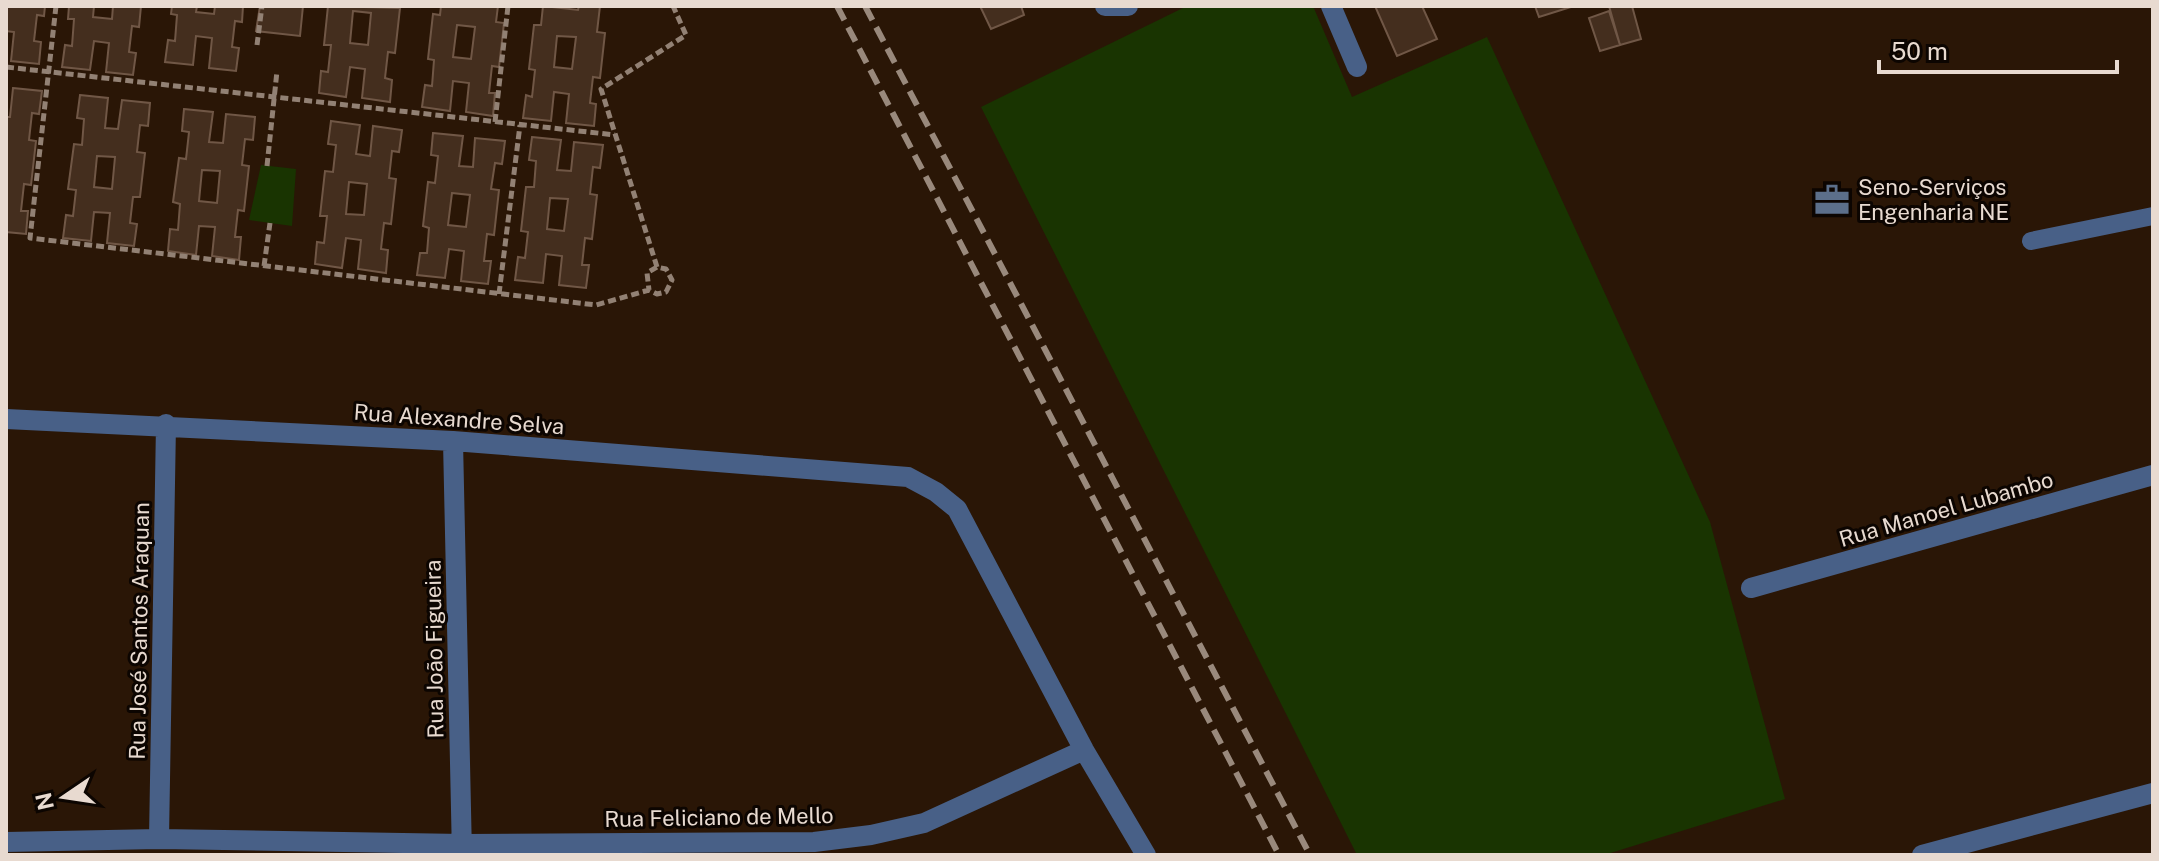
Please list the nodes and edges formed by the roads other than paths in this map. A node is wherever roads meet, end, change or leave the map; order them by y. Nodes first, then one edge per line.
1 (1105, 6) edge
2 (1128, 6) edge
3 (1331, 6) edge
4 (1357, 67) dead end
5 (2153, 216) edge
6 (2031, 241) dead end
7 (6, 419) edge
8 (166, 424) junction
9 (453, 441) junction
10 (2153, 475) edge
11 (1751, 588) dead end
12 (1084, 750) junction
13 (2153, 793) edge
14 (159, 839) junction
15 (6, 842) edge
16 (462, 850) edge
17 (1146, 855) edge
18 (1922, 855) edge

1 - 2 street
3 - 4 street
5 - 6 lane
7 - 8 street, Rua Alexandre Selva
8 - 9 street, Rua Alexandre Selva
8 - 14 street, Rua José Santos Araquan
9 - 12 street, Rua Alexandre Selva
9 - 16 street, Rua João Figueira
10 - 11 street, Rua Manoel Lubambo
12 - 16 street, Rua Feliciano de Mello
12 - 17 street
13 - 18 street
14 - 15 street, Rua Feliciano de Mello
14 - 16 street, Rua Feliciano de Mello

